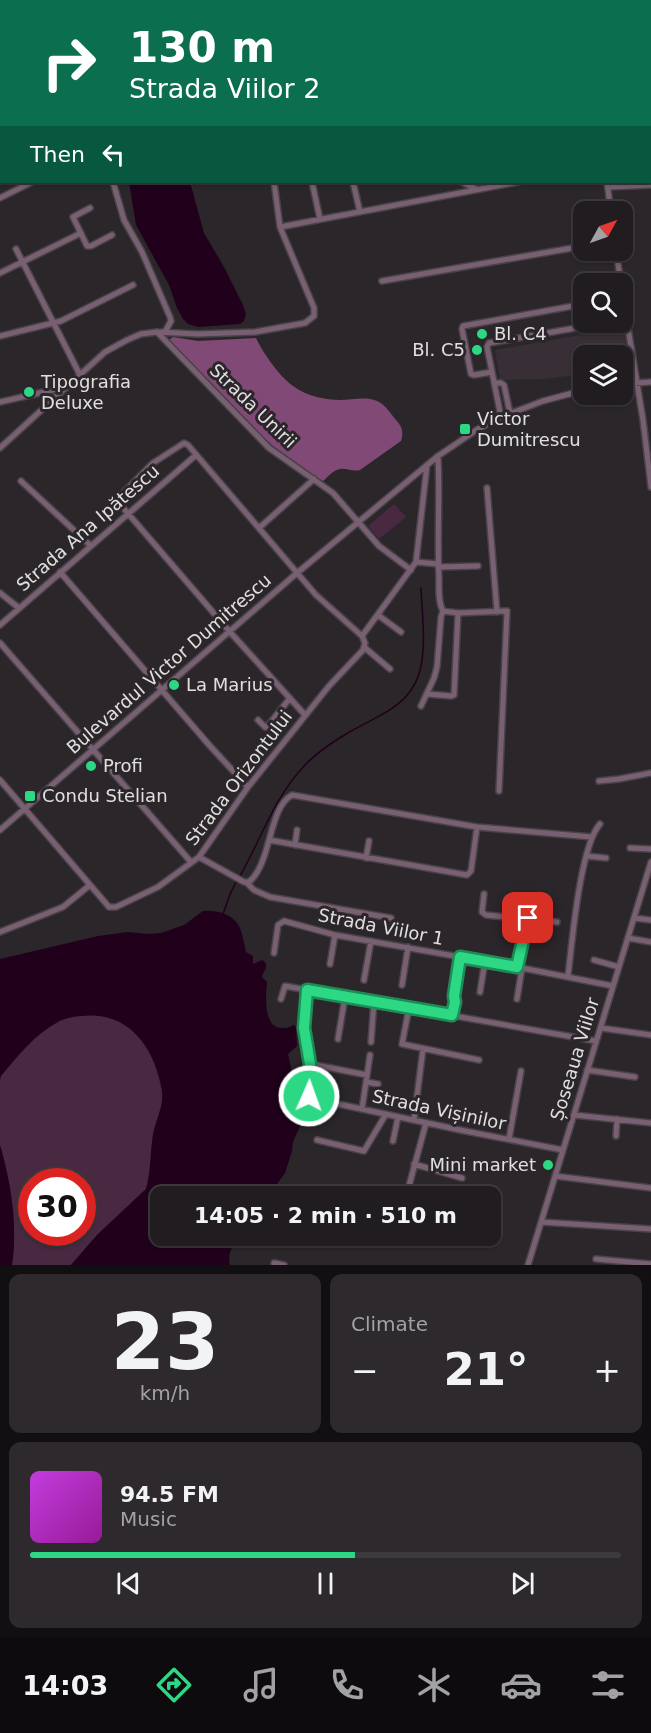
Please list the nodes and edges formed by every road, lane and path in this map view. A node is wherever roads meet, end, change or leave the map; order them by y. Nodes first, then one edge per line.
1 (30, 183) edge
2 (113, 183) edge
3 (273, 183) edge
4 (312, 183) edge
5 (353, 183) edge
6 (464, 183) edge
7 (512, 183) edge
8 (607, 184) edge
9 (651, 185) edge
10 (476, 189) junction
11 (0, 198) edge
12 (609, 201) edge
13 (90, 208) dead end
14 (360, 212) junction
15 (320, 219) junction
16 (280, 226) junction
17 (81, 233) junction
18 (112, 235) dead end
19 (573, 248) edge
20 (16, 249) dead end
21 (23, 262) junction
22 (0, 273) edge
23 (382, 281) dead end
24 (133, 285) dead end
25 (573, 306) edge
26 (54, 324) junction
27 (573, 328) edge
28 (157, 332) junction
29 (165, 332) junction
30 (627, 333) edge
31 (0, 336) edge
32 (492, 372) junction
33 (80, 375) junction
34 (651, 382) edge
35 (494, 383) junction
36 (633, 383) edge
37 (636, 383) junction
38 (67, 387) junction
39 (573, 393) edge
40 (0, 402) edge
41 (510, 413) junction
42 (501, 417) junction
43 (0, 448) edge
44 (196, 455) junction
45 (438, 456) junction
46 (427, 465) junction
47 (314, 479) junction
48 (21, 481) dead end
49 (651, 486) edge
50 (487, 488) dead end
51 (128, 514) junction
52 (358, 521) junction
53 (259, 528) junction
54 (91, 546) junction
55 (416, 562) junction
56 (438, 566) junction
57 (478, 566) dead end
58 (411, 570) junction
59 (60, 572) junction
60 (297, 573) junction
61 (0, 593) edge
62 (19, 608) junction
63 (443, 611) junction
64 (497, 612) junction
65 (458, 613) junction
66 (378, 615) junction
67 (0, 625) edge
68 (230, 632) junction
69 (401, 632) dead end
70 (363, 638) junction
71 (0, 643) edge
72 (364, 647) junction
73 (390, 669) dead end
74 (162, 690) junction
75 (427, 694) junction
76 (290, 698) junction
77 (421, 706) dead end
78 (305, 715) junction
79 (258, 720) dead end
80 (93, 750) junction
81 (651, 773) edge
82 (0, 780) edge
83 (599, 781) dead end
84 (248, 787) junction
85 (499, 791) dead end
86 (25, 809) junction
87 (600, 824) dead end
88 (477, 827) junction
89 (0, 830) edge
90 (297, 830) dead end
91 (592, 837) junction
92 (269, 840) junction
93 (369, 842) dead end
94 (295, 845) junction
95 (630, 848) dead end
96 (651, 849) edge
97 (587, 856) junction
98 (199, 857) junction
99 (366, 858) junction
100 (606, 858) dead end
101 (191, 862) junction
102 (651, 862) edge
103 (246, 882) junction
104 (90, 885) junction
105 (644, 886) junction
106 (651, 887) edge
107 (484, 894) dead end
108 (540, 904) dead end
109 (391, 918) dead end
110 (528, 918) junction
111 (634, 918) junction
112 (540, 920) junction
113 (651, 920) edge
114 (557, 922) dead end
115 (1, 930) edge
116 (335, 935) junction
117 (628, 938) junction
118 (371, 941) junction
119 (651, 942) edge
120 (408, 947) junction
121 (274, 952) dead end
122 (460, 957) junction
123 (594, 960) dead end
124 (485, 961) junction
125 (330, 964) dead end
126 (520, 967) junction
127 (619, 967) junction
128 (568, 976) junction
129 (364, 980) dead end
130 (402, 985) dead end
131 (613, 986) junction
132 (307, 990) junction
133 (480, 992) dead end
134 (345, 997) junction
135 (281, 999) dead end
136 (517, 999) dead end
137 (374, 1002) junction
138 (409, 1008) junction
139 (452, 1015) junction
140 (601, 1028) junction
141 (651, 1035) edge
142 (339, 1039) dead end
143 (596, 1041) junction
144 (370, 1042) dead end
145 (423, 1049) junction
146 (370, 1055) dead end
147 (479, 1060) dead end
148 (310, 1064) junction
149 (587, 1070) junction
150 (521, 1071) dead end
151 (635, 1077) dead end
152 (367, 1078) junction
153 (378, 1084) dead end
154 (362, 1109) junction
155 (386, 1114) junction
156 (574, 1115) junction
157 (398, 1117) junction
158 (617, 1119) junction
159 (414, 1120) junction
160 (426, 1123) junction
161 (651, 1123) edge
162 (616, 1136) dead end
163 (509, 1139) junction
164 (317, 1140) dead end
165 (393, 1141) dead end
166 (562, 1150) junction
167 (414, 1164) junction
168 (555, 1176) junction
169 (462, 1178) dead end
170 (409, 1186) edge
171 (651, 1188) edge
172 (541, 1222) junction
173 (651, 1229) edge
174 (596, 1259) dead end
175 (274, 1263) dead end
176 (651, 1264) edge
177 (284, 1265) edge
178 (528, 1265) edge

1 - 11 street
2 - 29 street
3 - 16 street
4 - 15 street
5 - 14 street
6 - 10 street
7 - 10 street
8 - 9 street
8 - 12 street
10 - 14 street
13 - 17 street
14 - 15 street
15 - 16 street
16 - 29 street
17 - 18 street
17 - 21 street
19 - 23 street
20 - 21 street
21 - 22 street
21 - 26 street
24 - 26 street
25 - 32 street
26 - 31 street
26 - 33 street
27 - 32 street
28 - 29 street
28 - 33 street
28 - 47 street, Strada Unirii
30 - 37 street
32 - 35 street
33 - 38 street
34 - 37 street
35 - 41 street
35 - 42 street
36 - 37 street
37 - 49 street
38 - 40 street
38 - 43 street
39 - 41 street, Bulevardul Victor Dumitrescu
41 - 42 street, Bulevardul Victor Dumitrescu
42 - 45 street, Bulevardul Victor Dumitrescu
44 - 51 street, Strada Ana Ipătescu
44 - 51 street
44 - 53 street
45 - 46 street, Bulevardul Victor Dumitrescu
45 - 56 street
46 - 52 street, Bulevardul Victor Dumitrescu
46 - 55 street
47 - 52 street, Strada Unirii
47 - 53 street
48 - 54 street
50 - 64 street
51 - 54 street, Strada Ana Ipătescu
51 - 68 street
52 - 58 street, Strada Unirii
52 - 60 street, Bulevardul Victor Dumitrescu
53 - 60 street
54 - 59 street, Strada Ana Ipătescu
55 - 56 street
55 - 58 street
56 - 57 street
56 - 63 street
58 - 66 street
59 - 62 street, Strada Ana Ipătescu
59 - 74 street
60 - 68 street, Bulevardul Victor Dumitrescu
60 - 70 street
61 - 62 street
62 - 67 street, Strada Ana Ipătescu
63 - 65 street
63 - 75 street
64 - 65 street
64 - 85 street
65 - 75 street
66 - 69 street
66 - 70 street
68 - 74 street, Bulevardul Victor Dumitrescu
68 - 76 street
70 - 72 street
71 - 80 street
72 - 73 street
72 - 78 street, Strada Orizontului
74 - 80 street, Bulevardul Victor Dumitrescu
74 - 84 street
75 - 77 street
76 - 78 street
76 - 79 street
78 - 84 street, Strada Orizontului
80 - 86 street, Bulevardul Victor Dumitrescu
80 - 101 street
81 - 83 street
82 - 86 street
84 - 98 street, Strada Orizontului
86 - 89 street, Bulevardul Victor Dumitrescu
86 - 104 street
87 - 91 street
88 - 91 street
88 - 92 street
88 - 99 street
90 - 94 street
91 - 97 street
92 - 94 street
92 - 103 street
93 - 99 street
94 - 99 street
95 - 96 street
97 - 100 street
97 - 128 street
98 - 101 street, Strada Orizontului
98 - 103 street
101 - 104 street, Strada Orizontului
102 - 105 street, Șoseaua Viilor
103 - 109 street
104 - 115 street
105 - 106 street
105 - 111 street, Șoseaua Viilor
107 - 110 street
108 - 112 street
110 - 112 street
110 - 126 street
111 - 113 street
111 - 117 street, Șoseaua Viilor
112 - 114 street
116 - 118 street, Strada Viilor 1
116 - 121 street, Strada Viilor 1
116 - 125 street
117 - 119 street
117 - 127 street, Șoseaua Viilor
118 - 120 street, Strada Viilor 1
118 - 129 street
120 - 122 street, Strada Viilor 1
120 - 130 street
122 - 124 street, Strada Viilor 1
122 - 139 street
123 - 127 street
124 - 126 street, Strada Viilor 1
124 - 133 street
126 - 128 street, Strada Viilor 1
126 - 136 street
127 - 131 street, Șoseaua Viilor
128 - 131 street, Strada Viilor 1
131 - 140 street, Șoseaua Viilor
132 - 134 street
132 - 135 street
132 - 148 street, Strada Vișinilor
134 - 137 street
134 - 142 street
137 - 138 street
137 - 144 street
138 - 139 street
138 - 145 street
139 - 143 street
140 - 141 street
140 - 143 street, Șoseaua Viilor
143 - 149 street, Șoseaua Viilor
145 - 147 street
145 - 159 street
146 - 152 street
148 - 152 street
148 - 154 street, Strada Vișinilor
149 - 151 street
149 - 156 street, Șoseaua Viilor
150 - 163 street
152 - 153 street
152 - 154 street
154 - 155 street, Strada Vișinilor
155 - 157 street, Strada Vișinilor
155 - 164 street
156 - 158 street
156 - 166 street, Șoseaua Viilor
157 - 159 street, Strada Vișinilor
157 - 165 street
158 - 161 street
158 - 162 street
159 - 160 street, Strada Vișinilor
160 - 163 street, Strada Vișinilor
160 - 167 street
163 - 166 street, Strada Vișinilor
166 - 168 street, Șoseaua Viilor
167 - 169 street
167 - 170 street
168 - 171 street
168 - 172 street, Șoseaua Viilor
172 - 173 street
172 - 178 street, Șoseaua Viilor
174 - 176 street
175 - 177 street

